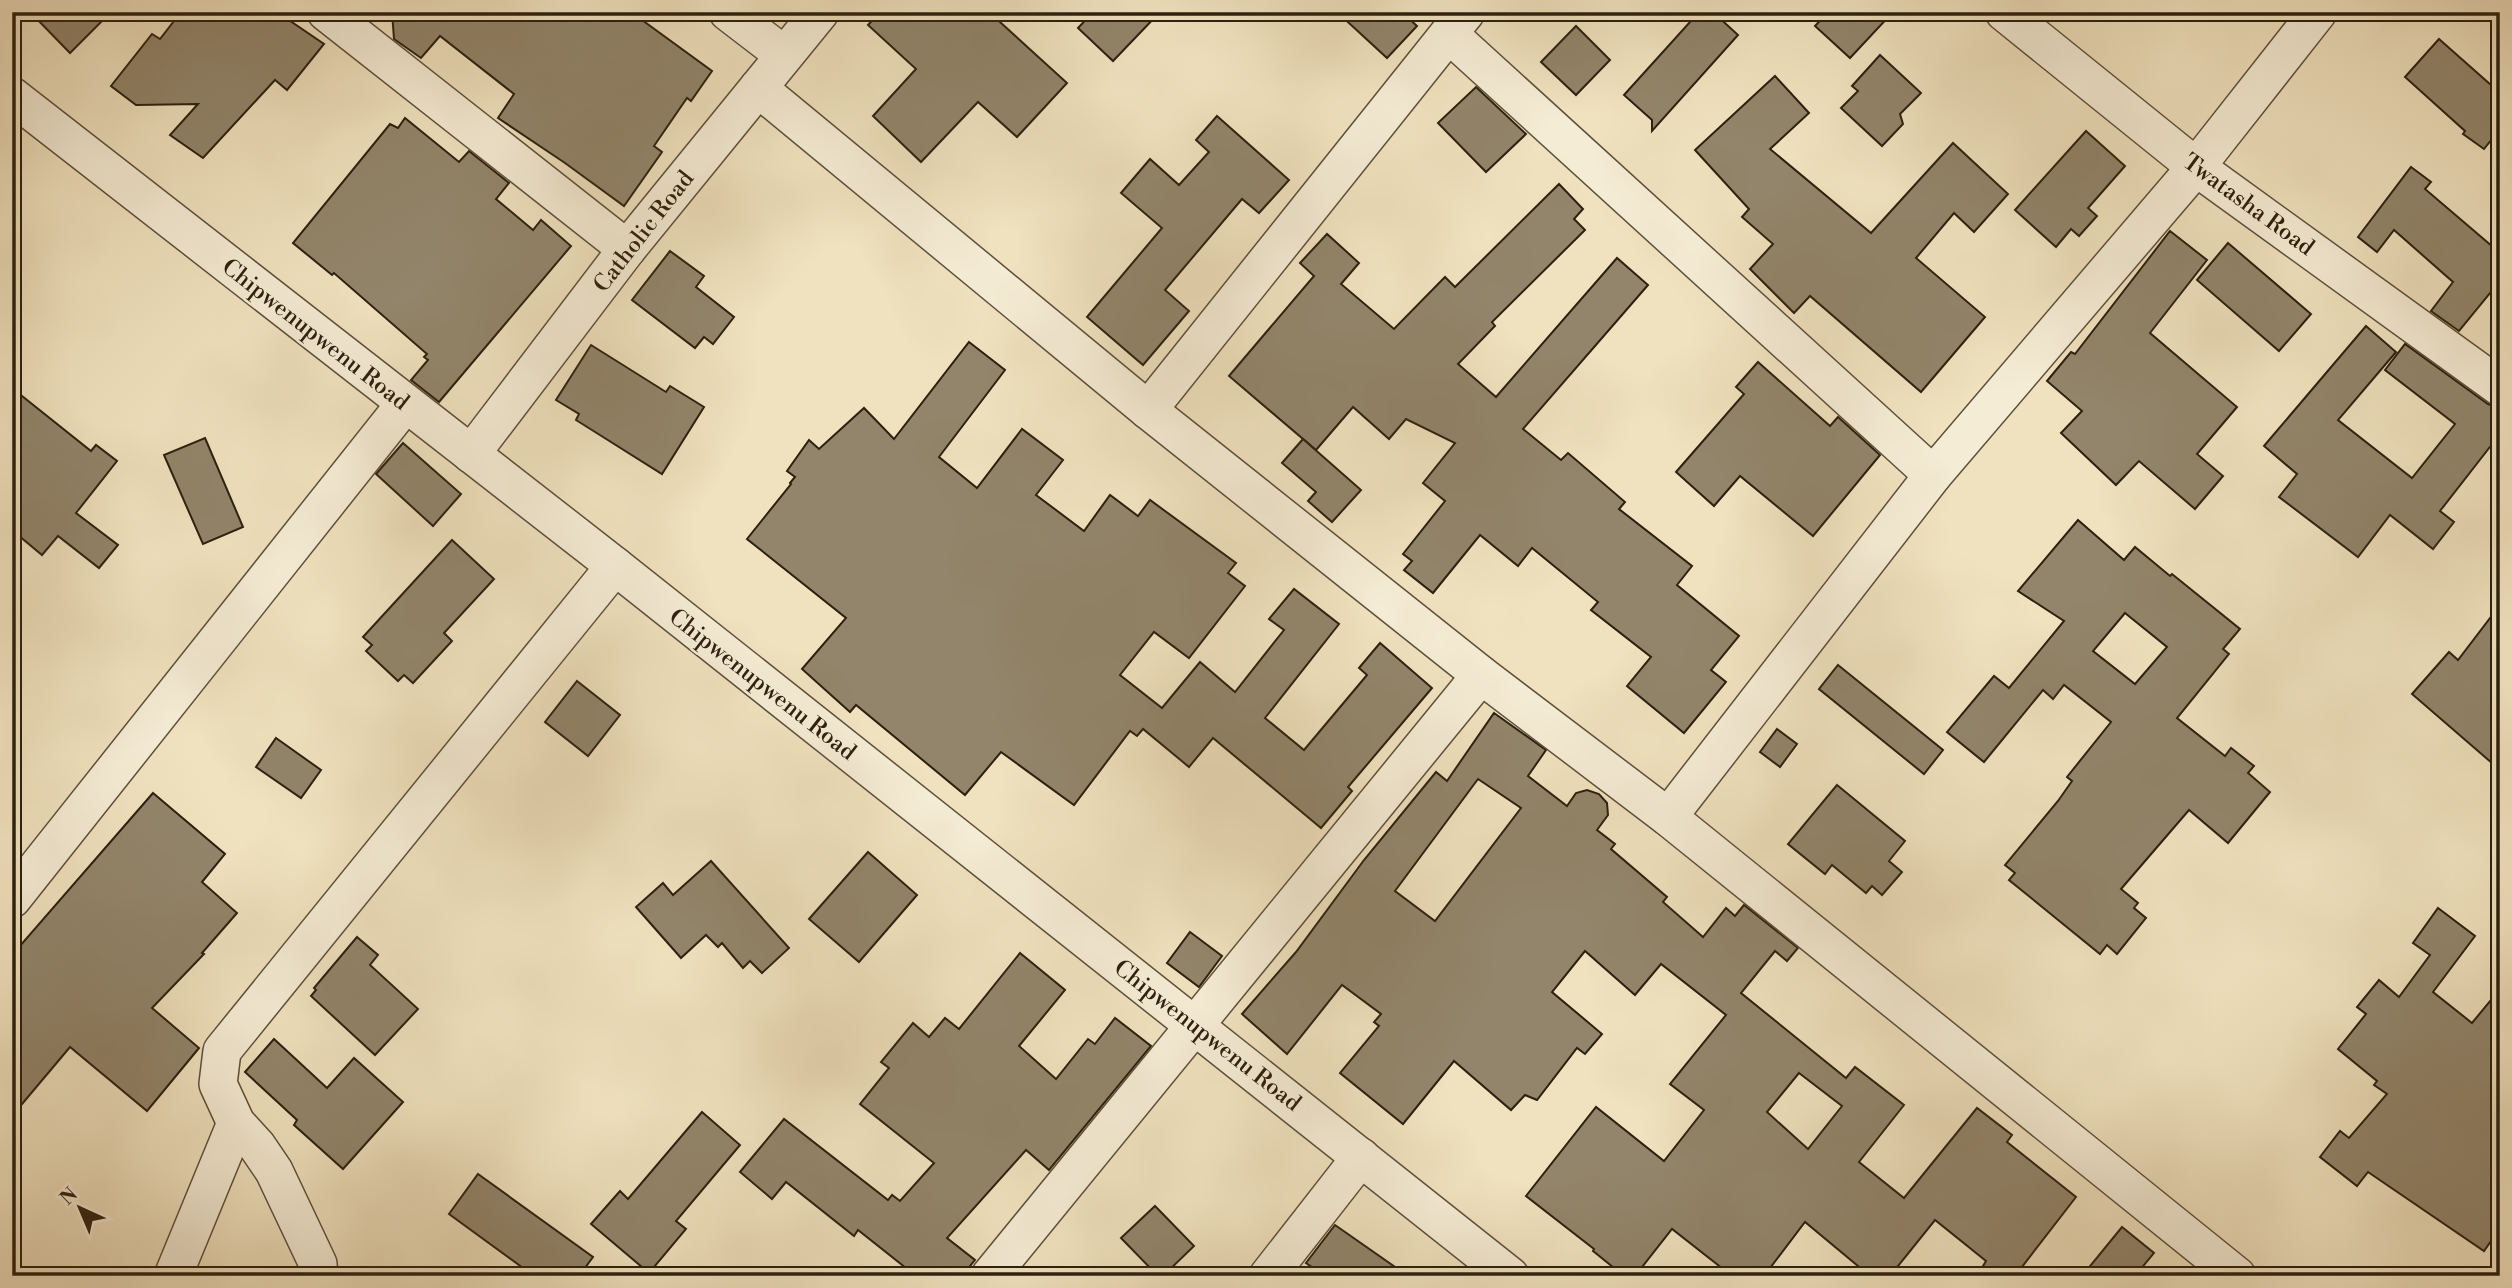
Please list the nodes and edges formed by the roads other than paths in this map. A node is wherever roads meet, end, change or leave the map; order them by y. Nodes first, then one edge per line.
1 (326, 12) edge
2 (728, 12) edge
3 (820, 12) edge
4 (2004, 12) edge
5 (2318, 12) edge
6 (1458, 24) edge
7 (784, 55) junction
8 (758, 88) junction
9 (12, 96) edge
10 (2196, 167) junction
11 (627, 249) junction
12 (2500, 387) edge
13 (405, 404) junction
14 (1148, 410) junction
15 (471, 454) junction
16 (1933, 475) junction
17 (615, 566) junction
18 (1481, 675) junction
19 (1668, 817) junction
20 (12, 900) edge
21 (1195, 1025) junction
22 (236, 1123) junction
23 (1361, 1157) junction
24 (323, 1272) edge
25 (173, 1276) edge
26 (990, 1276) edge
27 (1268, 1276) edge
28 (1510, 1276) edge
29 (2237, 1276) edge

1 - 11 street
2 - 7 street
3 - 7 street, Catholic Road
4 - 10 street, Twatasha Road
5 - 10 street
6 - 14 street
6 - 16 street
7 - 8 street, Catholic Road
8 - 11 street, Catholic Road
8 - 14 street
9 - 13 street, Chipwenupwenu Road
10 - 12 street, Twatasha Road
10 - 16 street
11 - 15 street, Catholic Road
13 - 15 street, Chipwenupwenu Road
13 - 20 street
14 - 18 street
15 - 17 street, Chipwenupwenu Road
16 - 19 street
17 - 21 street, Chipwenupwenu Road
17 - 22 street
18 - 19 street
18 - 21 street
19 - 29 street
21 - 23 street, Chipwenupwenu Road
21 - 26 street
22 - 24 street
22 - 25 street
23 - 27 street
23 - 28 street, Chipwenupwenu Road

